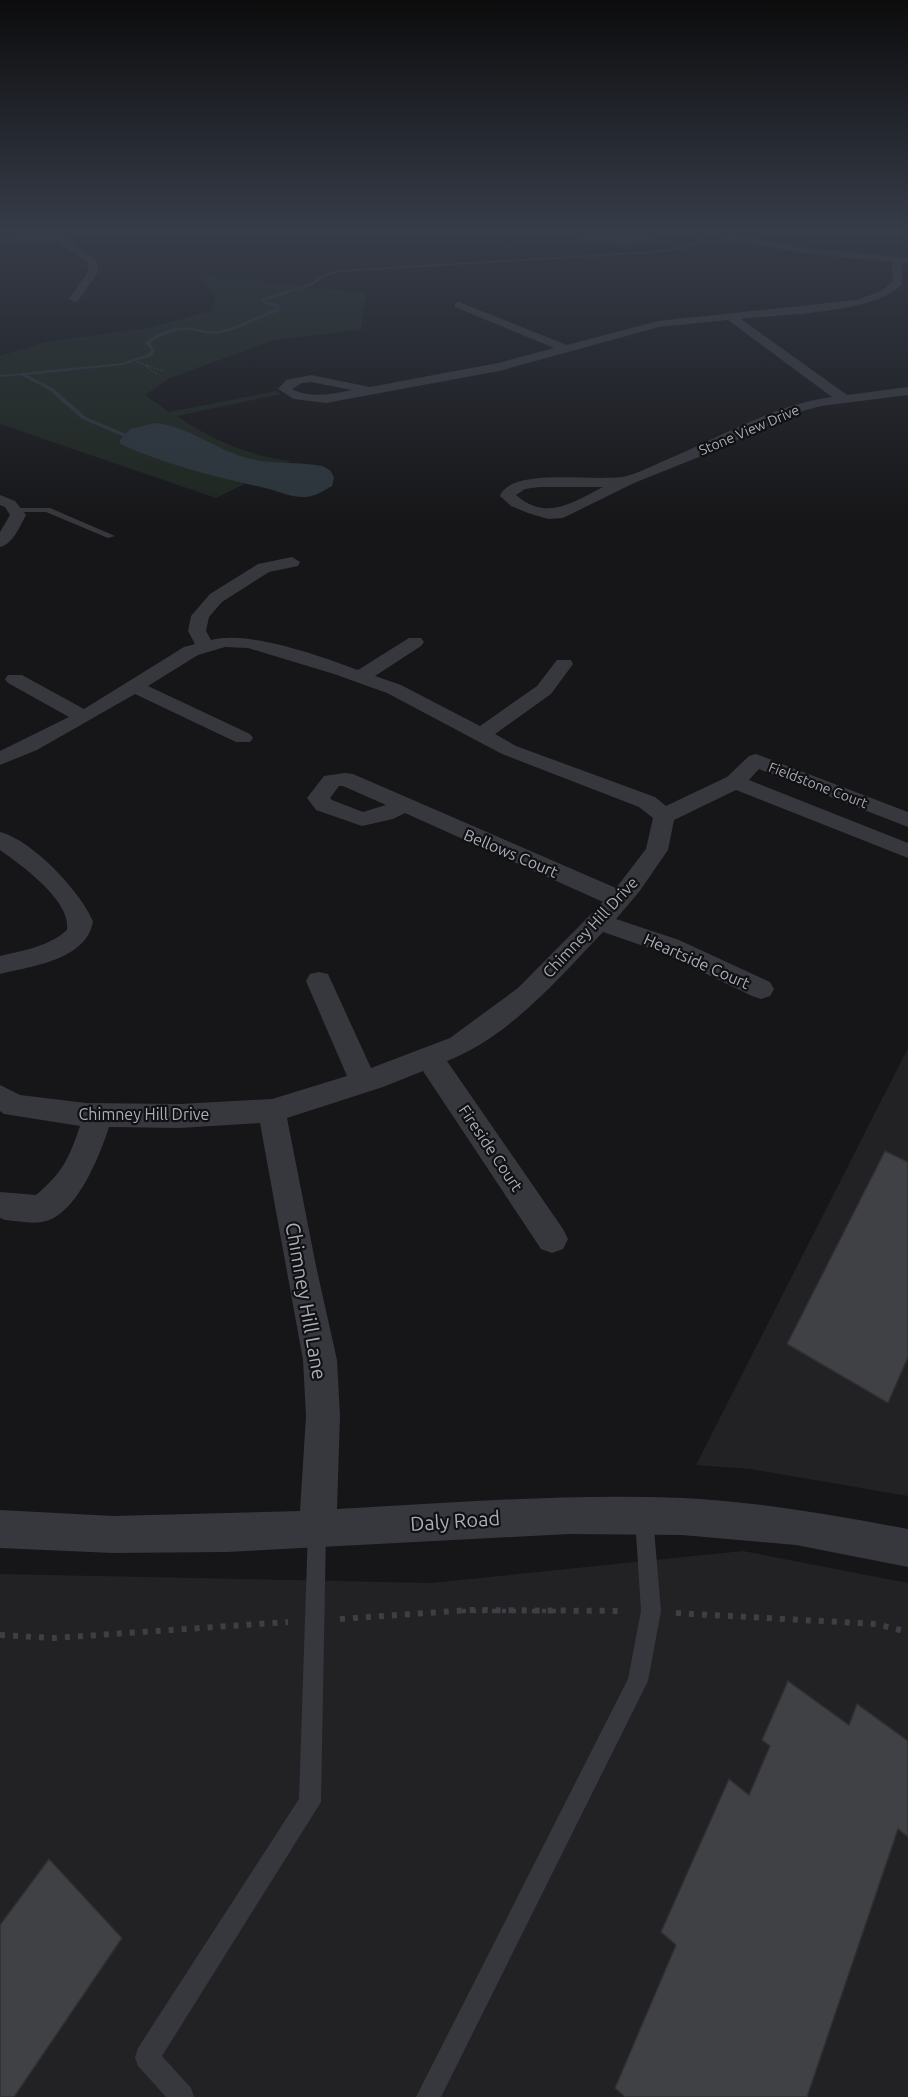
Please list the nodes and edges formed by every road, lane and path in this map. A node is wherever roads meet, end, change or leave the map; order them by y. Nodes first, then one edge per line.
1 (511, 327) edge
2 (648, 327) edge
3 (746, 327) edge
4 (566, 350) junction
5 (137, 362) dead end
6 (146, 365) junction
7 (163, 371) dead end
8 (158, 375) dead end
9 (368, 390) junction
10 (908, 391) edge
11 (844, 399) junction
12 (629, 480) junction
13 (0, 500) edge
14 (15, 510) junction
15 (111, 536) dead end
16 (0, 542) edge
17 (292, 562) dead end
18 (415, 642) dead end
19 (205, 646) junction
20 (564, 664) dead end
21 (360, 677) junction
22 (15, 679) dead end
23 (133, 686) junction
24 (84, 717) junction
25 (481, 735) junction
26 (243, 738) dead end
27 (0, 759) edge
28 (735, 782) junction
29 (403, 806) dead end
30 (664, 816) junction
31 (908, 820) edge
32 (0, 839) edge
33 (908, 851) edge
34 (619, 899) junction
35 (599, 922) junction
36 (0, 965) edge
37 (319, 981) dead end
38 (761, 989) dead end
39 (429, 1057) junction
40 (363, 1082) junction
41 (0, 1096) edge
42 (272, 1111) junction
43 (98, 1115) junction
44 (0, 1205) edge
45 (552, 1239) dead end
46 (644, 1515) junction
47 (0, 1529) edge
48 (316, 1530) junction
49 (908, 1548) edge
50 (651, 1611) junction
51 (314, 1621) junction
52 (908, 1632) edge
53 (0, 1635) edge
54 (182, 2097) edge
55 (428, 2097) edge

1 - 4 street
2 - 4 street
3 - 11 street
4 - 9 street
5 - 6 path
6 - 7 path
6 - 8 path
9 - 9 street
10 - 11 street, Stone View Drive
11 - 12 street, Stone View Drive
12 - 12 street, Stone View Drive
13 - 14 street
14 - 15 lane
14 - 16 street
17 - 19 street
18 - 21 street
19 - 21 street
19 - 23 street
20 - 25 street
21 - 25 street
22 - 24 street
23 - 24 street
23 - 26 street
24 - 27 street
25 - 30 street
28 - 30 street, Fieldstone Court
28 - 31 street, Fieldstone Court
28 - 33 street, Fieldstone Court
29 - 34 street, Bellows Court
30 - 34 street, Chimney Hill Drive
32 - 36 street
34 - 35 street, Chimney Hill Drive
35 - 38 street, Heartside Court
35 - 39 street, Chimney Hill Drive
37 - 40 street
39 - 40 street, Chimney Hill Drive
39 - 45 street, Fireside Court
40 - 42 street, Chimney Hill Drive
41 - 43 street, Chimney Hill Drive
42 - 43 street, Chimney Hill Drive
42 - 48 street, Chimney Hill Lane
43 - 44 street
46 - 48 street, Daly Road
46 - 49 street, Daly Road
46 - 50 lane
47 - 48 street, Daly Road
48 - 51 lane
50 - 51 path
50 - 52 path
50 - 55 lane
51 - 53 path
51 - 54 lane

